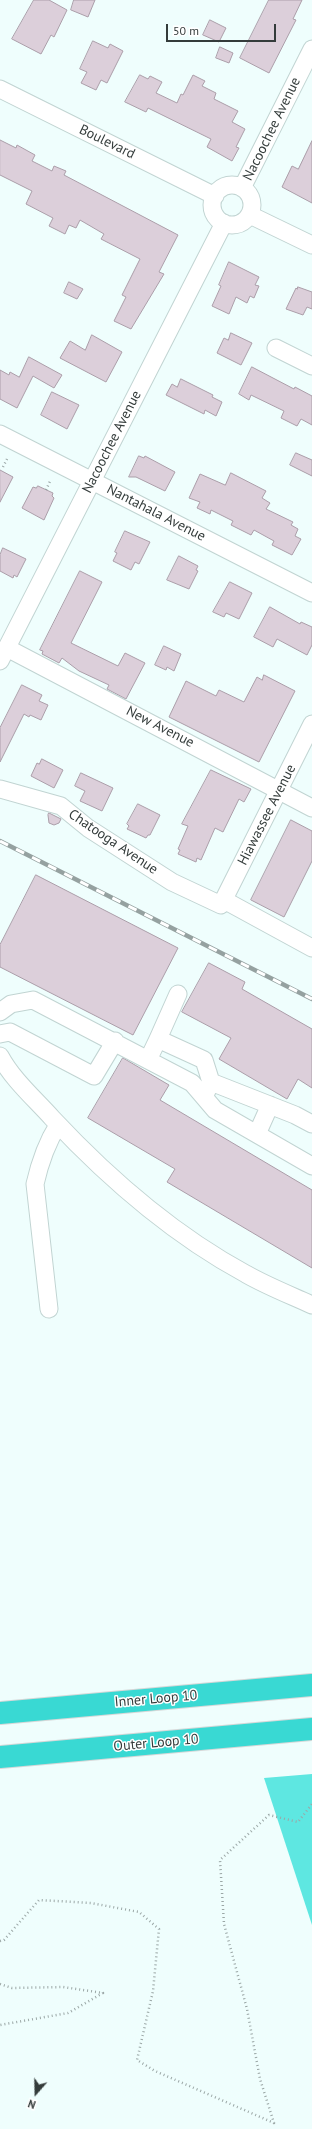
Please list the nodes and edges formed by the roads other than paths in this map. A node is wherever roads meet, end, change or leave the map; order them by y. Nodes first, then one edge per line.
1 (312, 49) edge
2 (0, 89) edge
3 (242, 188) junction
4 (215, 196) junction
5 (250, 215) junction
6 (224, 223) junction
7 (312, 245) edge
8 (276, 348) dead end
9 (312, 366) edge
10 (0, 434) edge
11 (92, 481) junction
12 (312, 593) edge
13 (3, 654) edge
14 (312, 724) edge
15 (0, 789) edge
16 (280, 789) junction
17 (312, 808) edge
18 (222, 903) junction
19 (312, 948) edge
20 (178, 994) dead end
21 (0, 1012) edge
22 (0, 1034) edge
23 (158, 1039) junction
24 (115, 1042) junction
25 (0, 1056) edge
26 (148, 1060) junction
27 (207, 1090) junction
28 (270, 1105) junction
29 (312, 1124) edge
30 (58, 1125) junction
31 (257, 1134) junction
32 (312, 1166) edge
33 (312, 1305) edge
34 (50, 1309) dead end
35 (312, 1685) edge
36 (0, 1713) edge
37 (312, 1728) edge
38 (0, 1757) edge

1 - 3 street, Nacoochee Avenue
2 - 4 street, Boulevard
3 - 4 street
3 - 5 street
4 - 6 street
5 - 6 street
5 - 7 street
6 - 11 street, Nacoochee Avenue
8 - 9 street
10 - 11 street, Nantahala Avenue
11 - 12 street, Nantahala Avenue
11 - 13 street, Nacoochee Avenue
13 - 16 street, New Avenue
14 - 16 street, Hiawassee Avenue
15 - 18 street, Chatooga Avenue
16 - 17 street, New Avenue
16 - 18 street, Hiawassee Avenue
18 - 19 street, Chatooga Avenue
20 - 23 street
21 - 24 street
22 - 24 street
23 - 26 street
23 - 27 street
24 - 26 street
25 - 30 street
26 - 27 street
27 - 28 street
27 - 31 street
28 - 29 street
28 - 31 street
30 - 33 street
30 - 34 street
31 - 32 street
35 - 36 highway, Inner Loop 10
37 - 38 highway, Outer Loop 10

